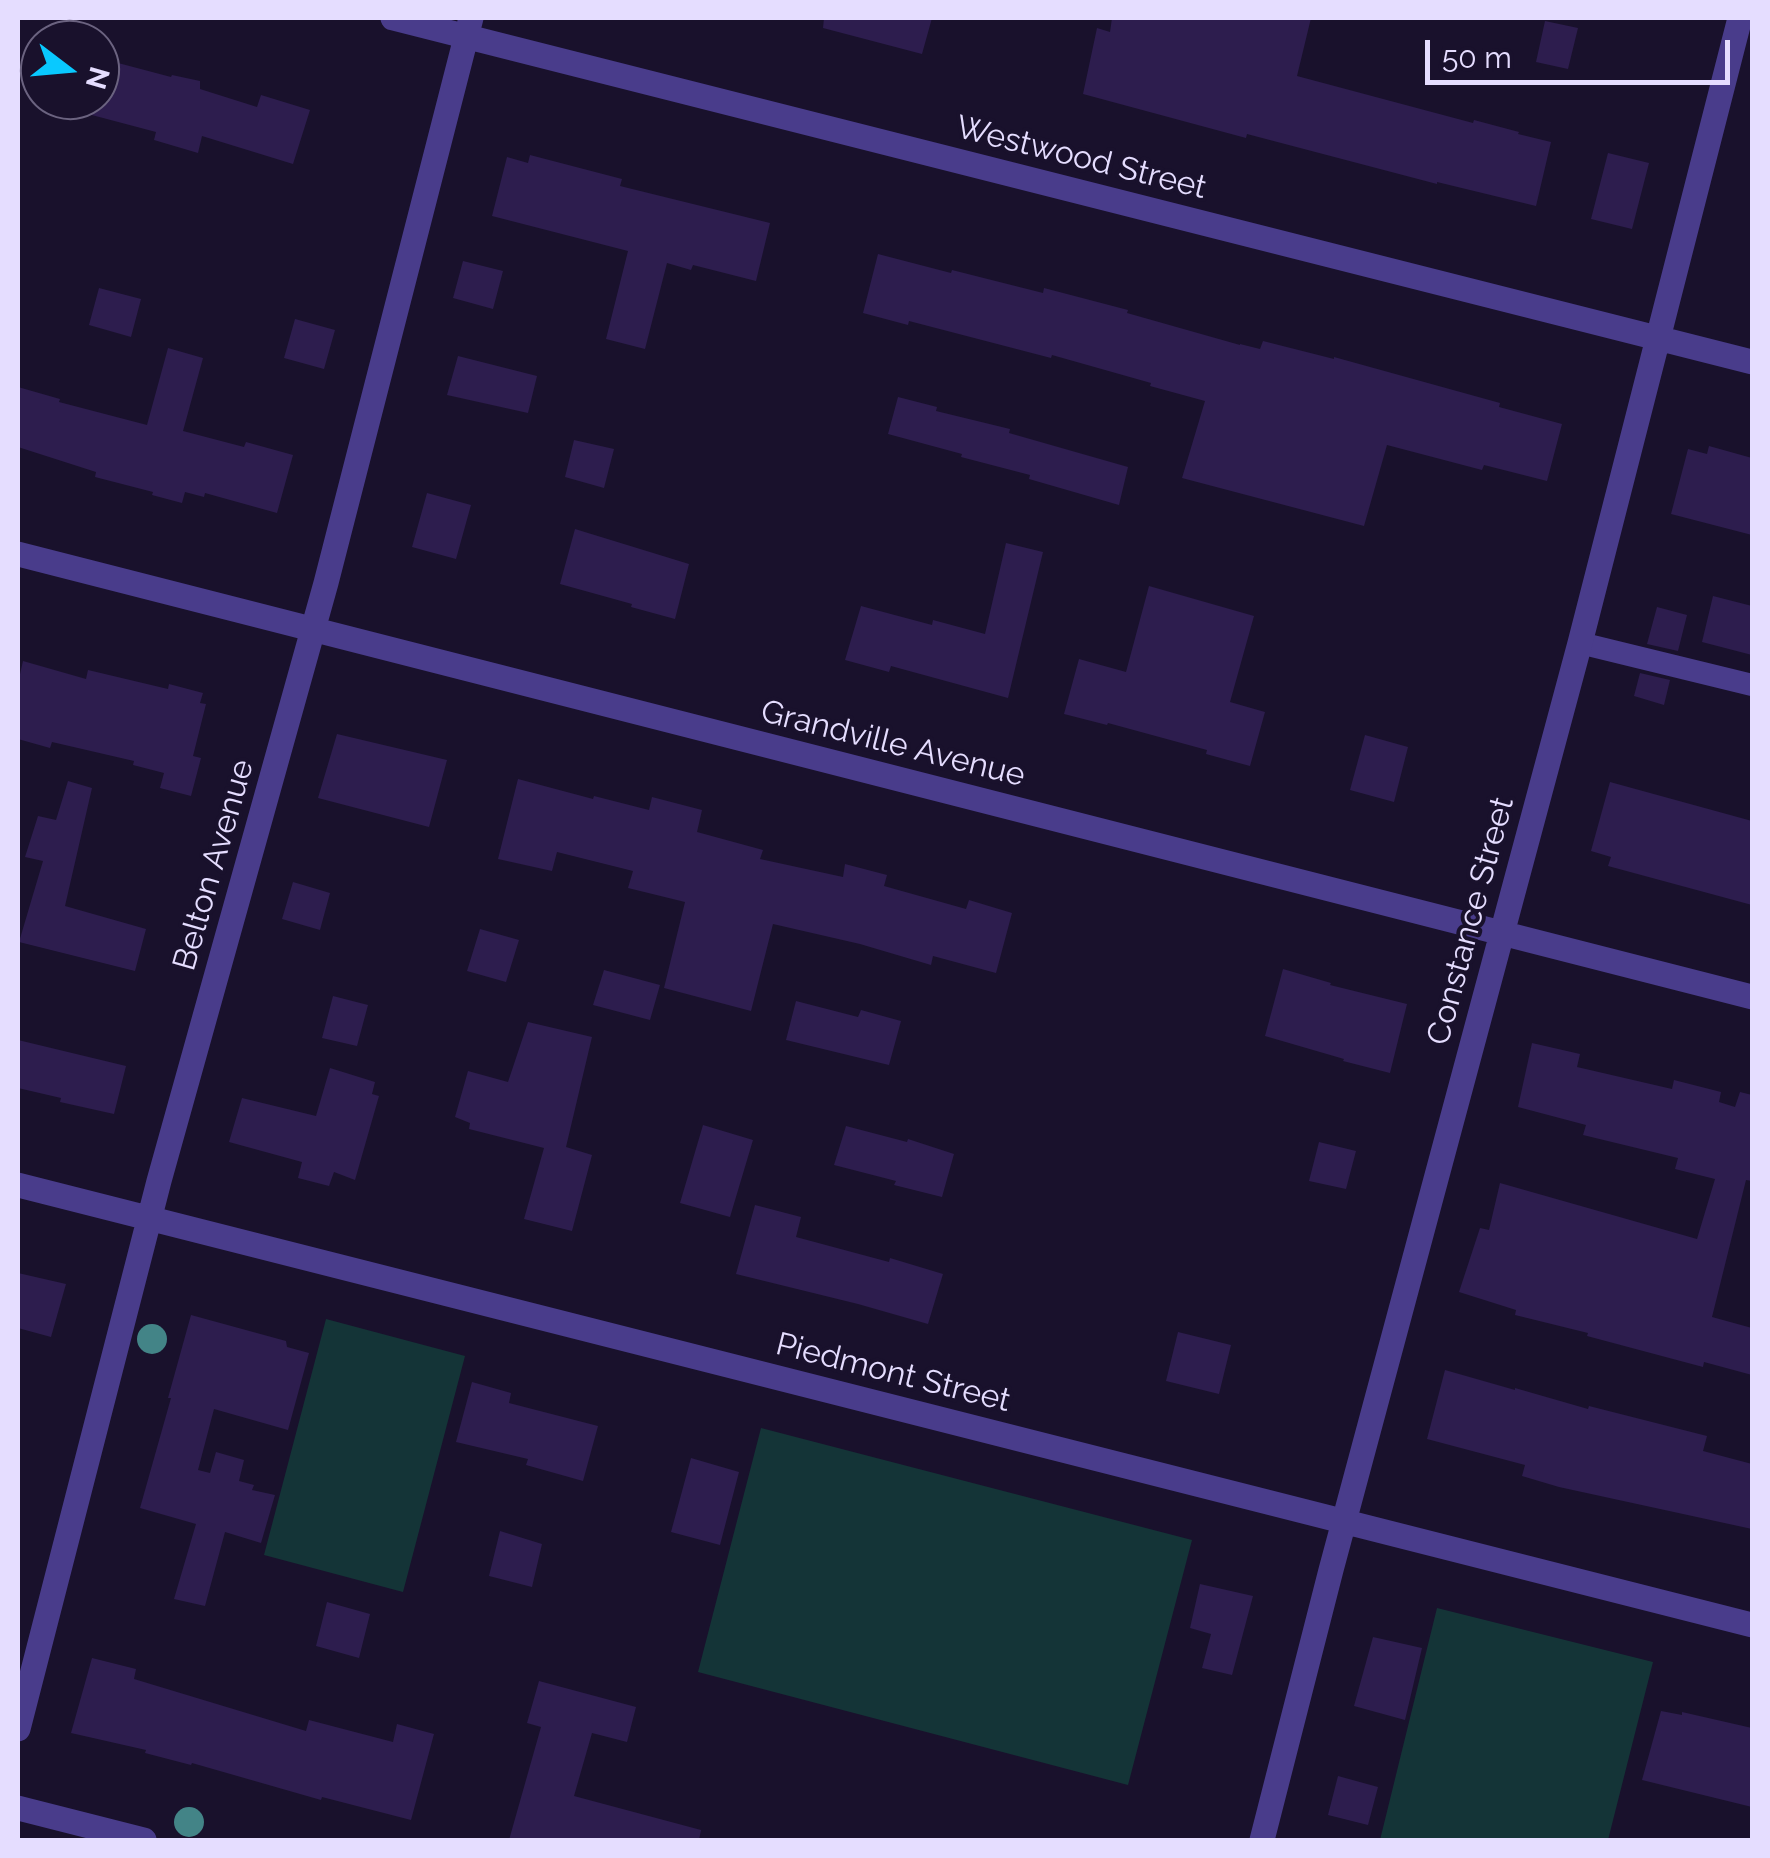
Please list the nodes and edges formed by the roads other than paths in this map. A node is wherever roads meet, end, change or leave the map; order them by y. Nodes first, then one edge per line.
1 (393, 18) edge
2 (1740, 18) edge
3 (469, 27) edge
4 (1657, 338) junction
5 (1752, 362) edge
6 (18, 554) edge
7 (313, 630) junction
8 (1580, 643) junction
9 (1752, 686) edge
10 (1500, 934) junction
11 (1752, 997) edge
12 (18, 1185) edge
13 (149, 1219) junction
14 (1345, 1520) junction
15 (1752, 1624) edge
16 (18, 1728) edge
17 (18, 1808) edge
18 (144, 1840) edge
19 (1262, 1840) edge

1 - 3 street, Westwood Street
2 - 4 street, Constance Street
3 - 4 street, Westwood Street
3 - 7 street, Belton Avenue
4 - 5 street, Westwood Street
4 - 8 street, Constance Street
6 - 7 street, Grandville Avenue
7 - 10 street, Grandville Avenue
7 - 13 street, Belton Avenue
8 - 9 lane
8 - 10 street, Constance Street
10 - 11 street, Grandville Avenue
10 - 14 street, Constance Street
12 - 13 street, Piedmont Street
13 - 14 street, Piedmont Street
13 - 16 street, Belton Avenue
14 - 15 street, Piedmont Street
14 - 19 street, Constance Street
17 - 18 street

